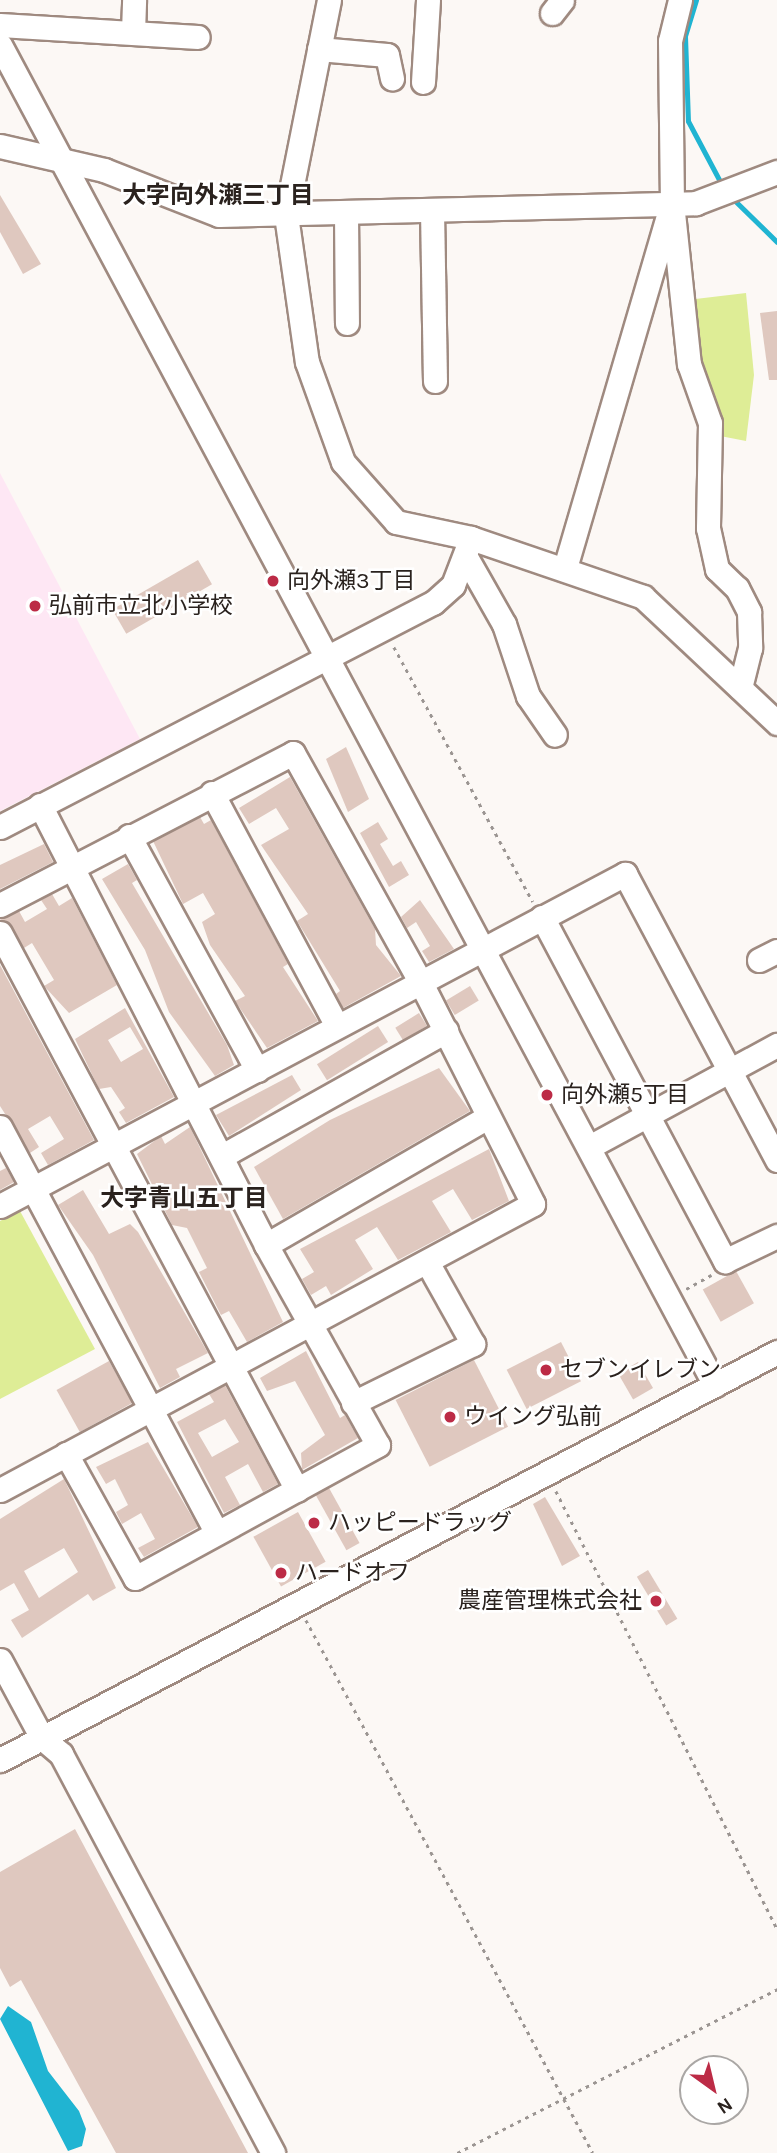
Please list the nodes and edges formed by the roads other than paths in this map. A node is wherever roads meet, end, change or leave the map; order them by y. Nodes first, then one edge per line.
1 (134, 0) edge
2 (329, 0) edge
3 (428, 0) edge
4 (680, 0) edge
5 (0, 25) edge
6 (133, 32) junction
7 (198, 37) dead end
8 (0, 45) edge
9 (319, 49) junction
10 (392, 78) dead end
11 (423, 82) dead end
12 (0, 146) edge
13 (60, 159) junction
14 (777, 172) edge
15 (672, 203) junction
16 (432, 210) junction
17 (346, 213) junction
18 (286, 215) junction
19 (347, 323) dead end
20 (435, 381) dead end
21 (469, 549) junction
22 (565, 568) junction
23 (326, 658) junction
24 (740, 688) junction
25 (777, 723) edge
26 (555, 735) dead end
27 (212, 793) junction
28 (40, 805) junction
29 (0, 827) edge
30 (129, 836) junction
31 (72, 865) junction
32 (0, 905) edge
33 (542, 918) junction
34 (0, 933) edge
35 (484, 949) junction
36 (420, 981) junction
37 (337, 1026) junction
38 (446, 1031) junction
39 (777, 1045) edge
40 (257, 1070) junction
41 (731, 1071) junction
42 (197, 1103) junction
43 (647, 1116) junction
44 (488, 1117) junction
45 (0, 1127) edge
46 (114, 1146) junction
47 (589, 1147) junction
48 (222, 1156) junction
49 (777, 1160) edge
50 (32, 1190) junction
51 (0, 1206) edge
52 (777, 1236) edge
53 (267, 1245) junction
54 (427, 1262) junction
55 (312, 1324) junction
56 (777, 1352) edge
57 (231, 1365) junction
58 (715, 1385) junction
59 (354, 1403) junction
60 (149, 1410) junction
61 (66, 1454) junction
62 (0, 1490) edge
63 (298, 1490) junction
64 (217, 1533) junction
65 (0, 1660) edge
66 (42, 1738) junction
67 (0, 1760) edge
68 (273, 2153) edge

1 - 6 street
2 - 9 street
3 - 11 street
4 - 15 street
5 - 6 street
6 - 7 street
8 - 13 street
9 - 10 street
9 - 18 street
12 - 13 street
13 - 18 street
13 - 23 street
14 - 15 street
15 - 16 street
15 - 22 street
15 - 24 street
16 - 17 street
16 - 20 street
17 - 18 street
17 - 19 street
18 - 21 street
21 - 22 street
21 - 23 street
21 - 26 street
22 - 24 street
23 - 28 street
23 - 35 street
24 - 25 street
27 - 30 street
27 - 36 street
27 - 37 street
28 - 29 street
28 - 31 street
30 - 31 street
30 - 40 street
31 - 32 street
31 - 42 street
33 - 35 street
33 - 41 street
33 - 43 street
34 - 46 street
35 - 36 street
35 - 47 street
36 - 37 street
36 - 38 street
37 - 40 street
38 - 44 street
38 - 48 street
39 - 41 street
40 - 42 street
41 - 43 street
41 - 49 street
42 - 46 street
42 - 48 street
43 - 47 street
43 - 52 street
44 - 53 street
44 - 54 street
45 - 50 street
46 - 50 street
46 - 57 street
47 - 58 street
48 - 53 street
50 - 51 street
50 - 60 street
53 - 55 street
54 - 55 street
54 - 59 street
55 - 57 street
55 - 59 street
56 - 58 street
57 - 60 street
57 - 63 street
58 - 66 street
59 - 63 street
60 - 61 street
60 - 64 street
61 - 62 street
61 - 64 street
63 - 64 street
65 - 66 street
66 - 67 street
66 - 68 street

